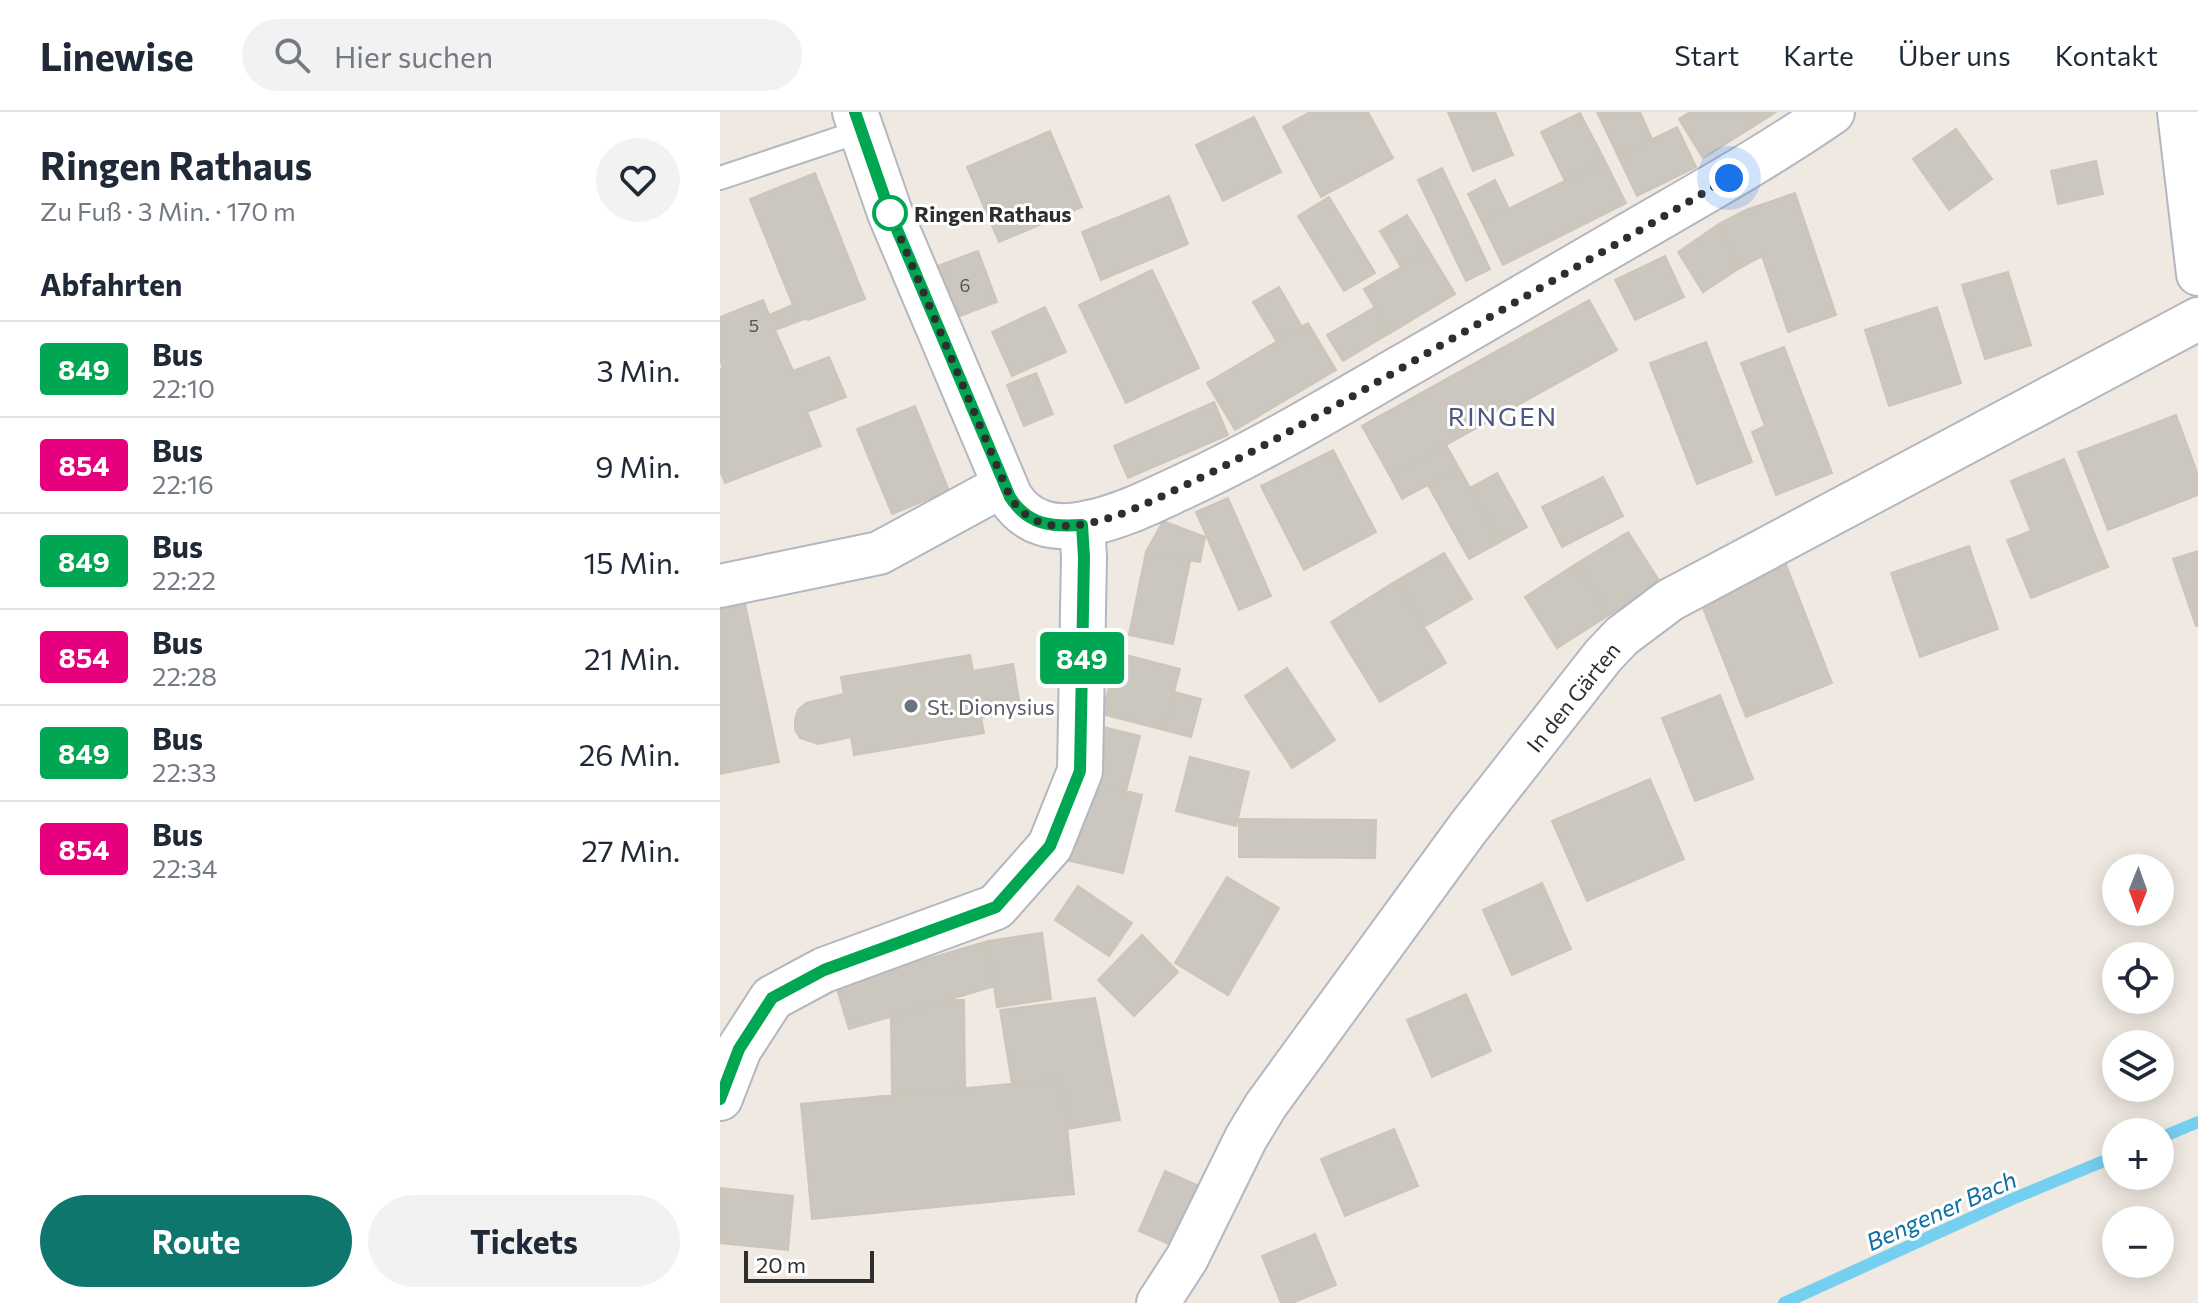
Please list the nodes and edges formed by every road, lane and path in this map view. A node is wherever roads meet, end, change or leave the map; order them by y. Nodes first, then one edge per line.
1 (1832, 112) edge
2 (2179, 112) edge
3 (858, 122) edge
4 (720, 178) edge
5 (2198, 274) edge
6 (2198, 319) edge
7 (1004, 485) junction
8 (1082, 525) junction
9 (720, 586) edge
10 (720, 1098) edge
11 (1158, 1303) edge

1 - 8 main road
2 - 5 street
3 - 4 lane
3 - 7 main road
6 - 11 street, In den Gärten
7 - 8 main road
7 - 9 street
8 - 10 main road

